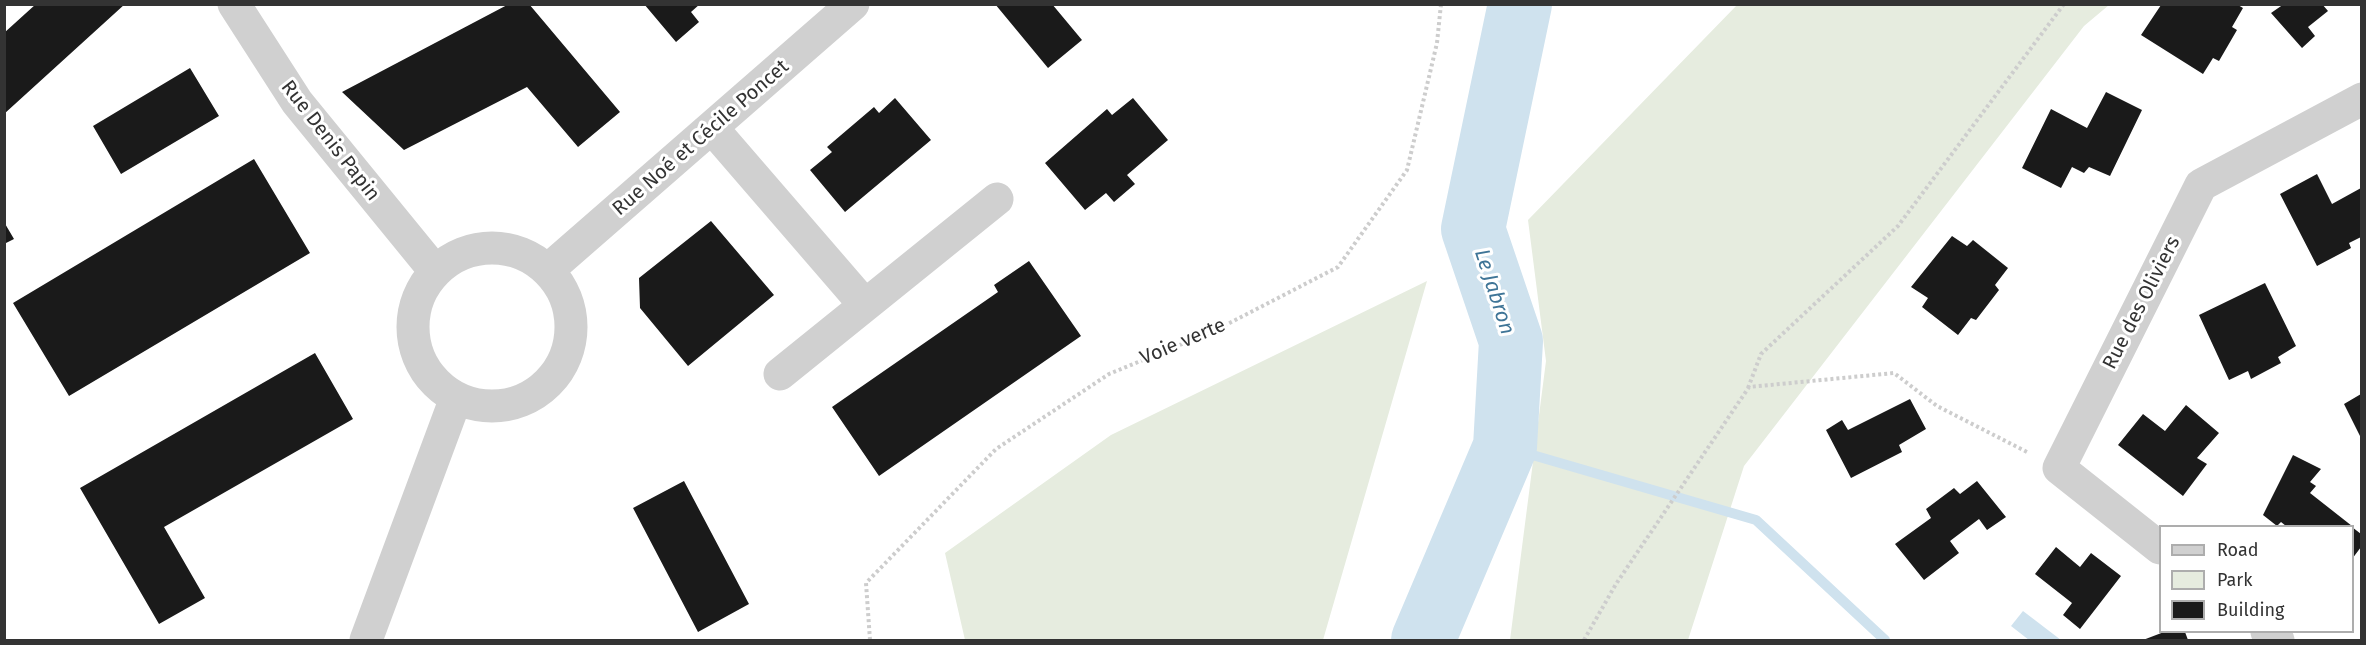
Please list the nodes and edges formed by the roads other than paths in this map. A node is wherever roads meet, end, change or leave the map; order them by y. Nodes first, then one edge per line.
1 (234, 4) edge
2 (853, 4) edge
3 (2361, 99) edge
4 (712, 128) junction
5 (997, 199) dead end
6 (548, 270) junction
7 (435, 271) junction
8 (864, 304) junction
9 (780, 374) dead end
10 (456, 398) junction
11 (2159, 547) edge
12 (366, 640) edge

1 - 7 street, Rue Denis Papin
2 - 4 street, Rue Noé et Cécile Poncet
3 - 11 street, Rue des Oliviers
4 - 6 street, Rue Noé et Cécile Poncet
4 - 8 street
5 - 8 street
6 - 7 street
6 - 10 street
7 - 10 street
8 - 9 street
10 - 12 street

